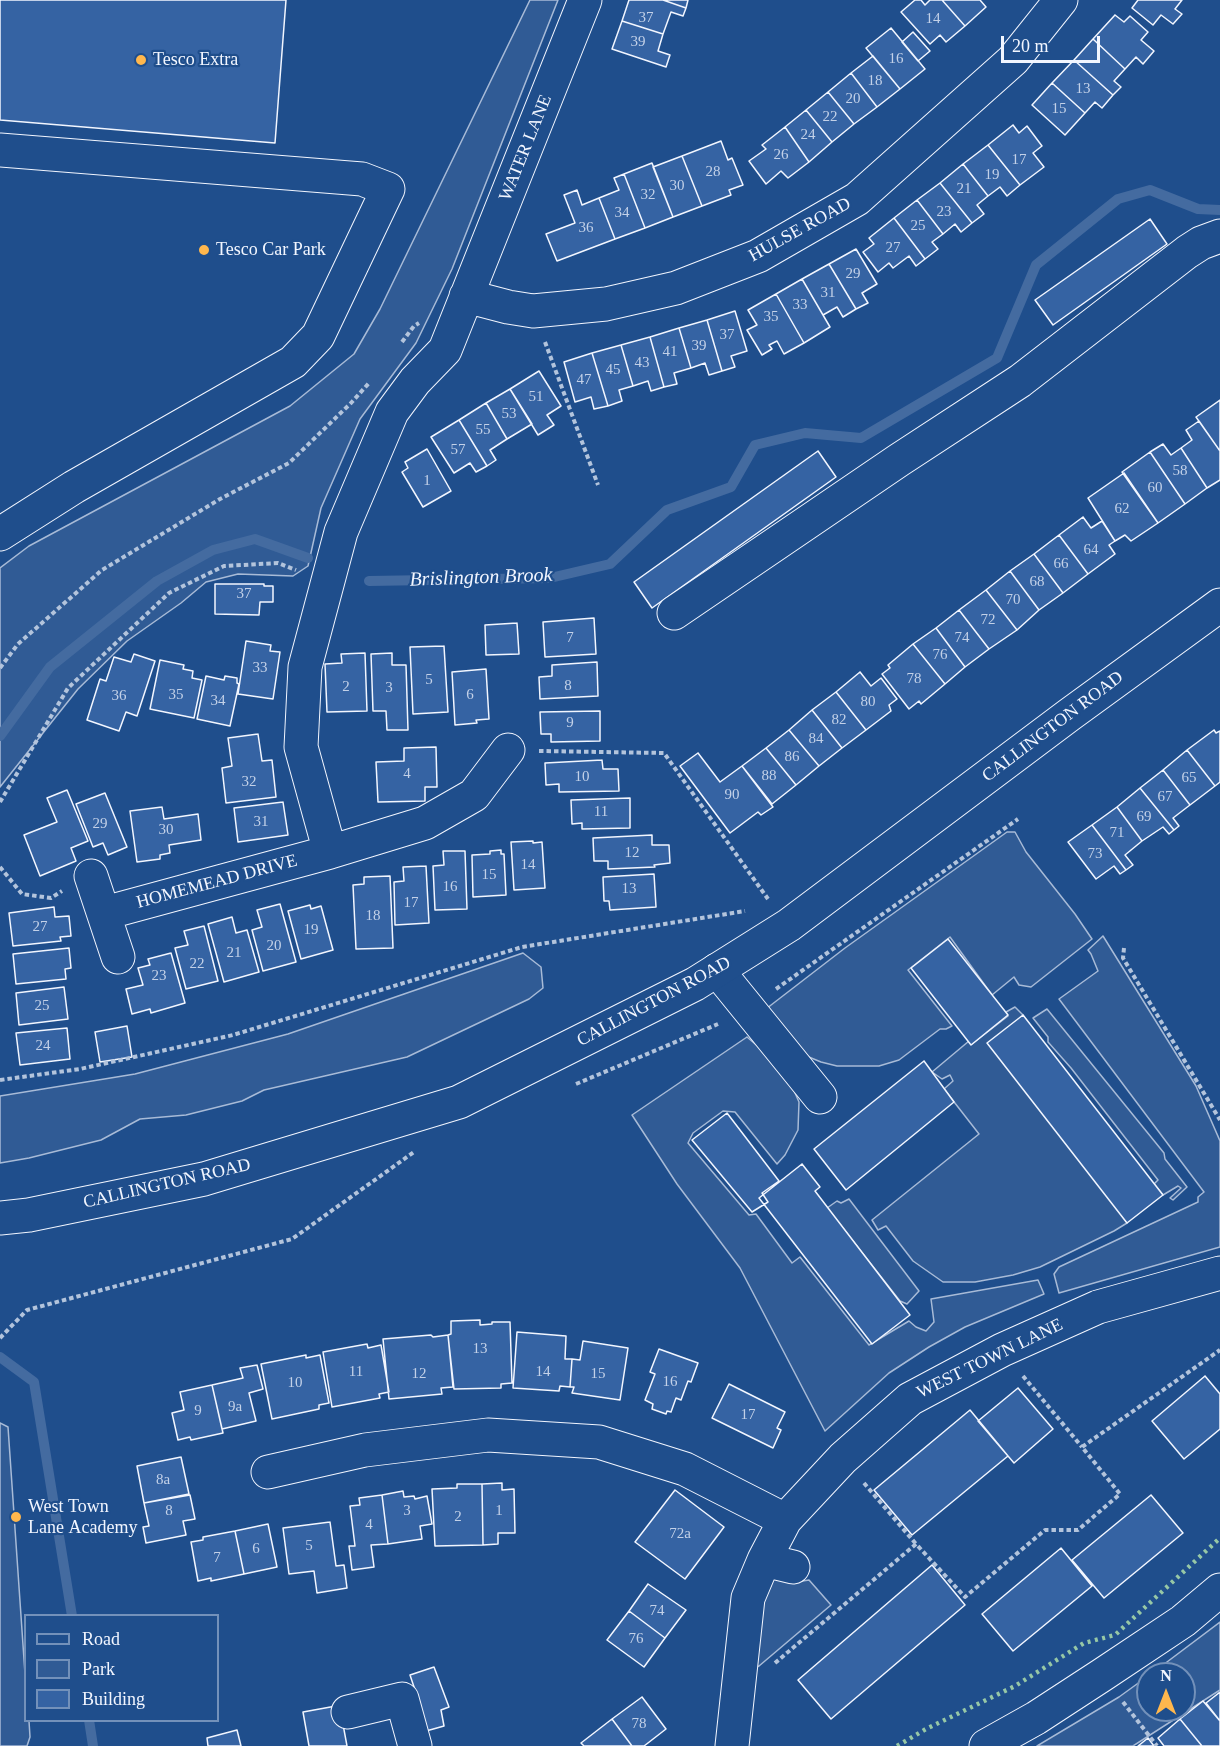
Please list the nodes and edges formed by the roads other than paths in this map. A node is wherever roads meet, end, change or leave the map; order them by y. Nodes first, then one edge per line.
1 (585, 0) edge
2 (1060, 0) edge
3 (0, 150) edge
4 (1220, 236) edge
5 (466, 296) junction
6 (0, 534) edge
7 (1220, 605) edge
8 (674, 613) dead end
9 (508, 750) road end
10 (330, 852) junction
11 (92, 879) road end
12 (105, 913) junction
13 (118, 957) dead end
14 (717, 970) junction
15 (820, 1097) dead end
16 (0, 1218) edge
17 (1220, 1273) edge
18 (268, 1472) dead end
19 (785, 1520) junction
20 (1220, 1590) edge
21 (348, 1712) dead end
22 (415, 1746) edge
23 (732, 1746) edge
24 (986, 1746) edge

1 - 5 street, WATER LANE
2 - 5 street, HULSE ROAD
3 - 6 street
4 - 8 street
5 - 10 street
7 - 14 street, CALLINGTON ROAD
9 - 10 street, HOMEMEAD DRIVE
10 - 12 street, HOMEMEAD DRIVE
11 - 12 street
12 - 13 street
14 - 15 street
14 - 16 street, CALLINGTON ROAD
17 - 19 street, WEST TOWN LANE
18 - 19 street
19 - 23 street, WEST TOWN LANE
20 - 24 street
21 - 22 street

